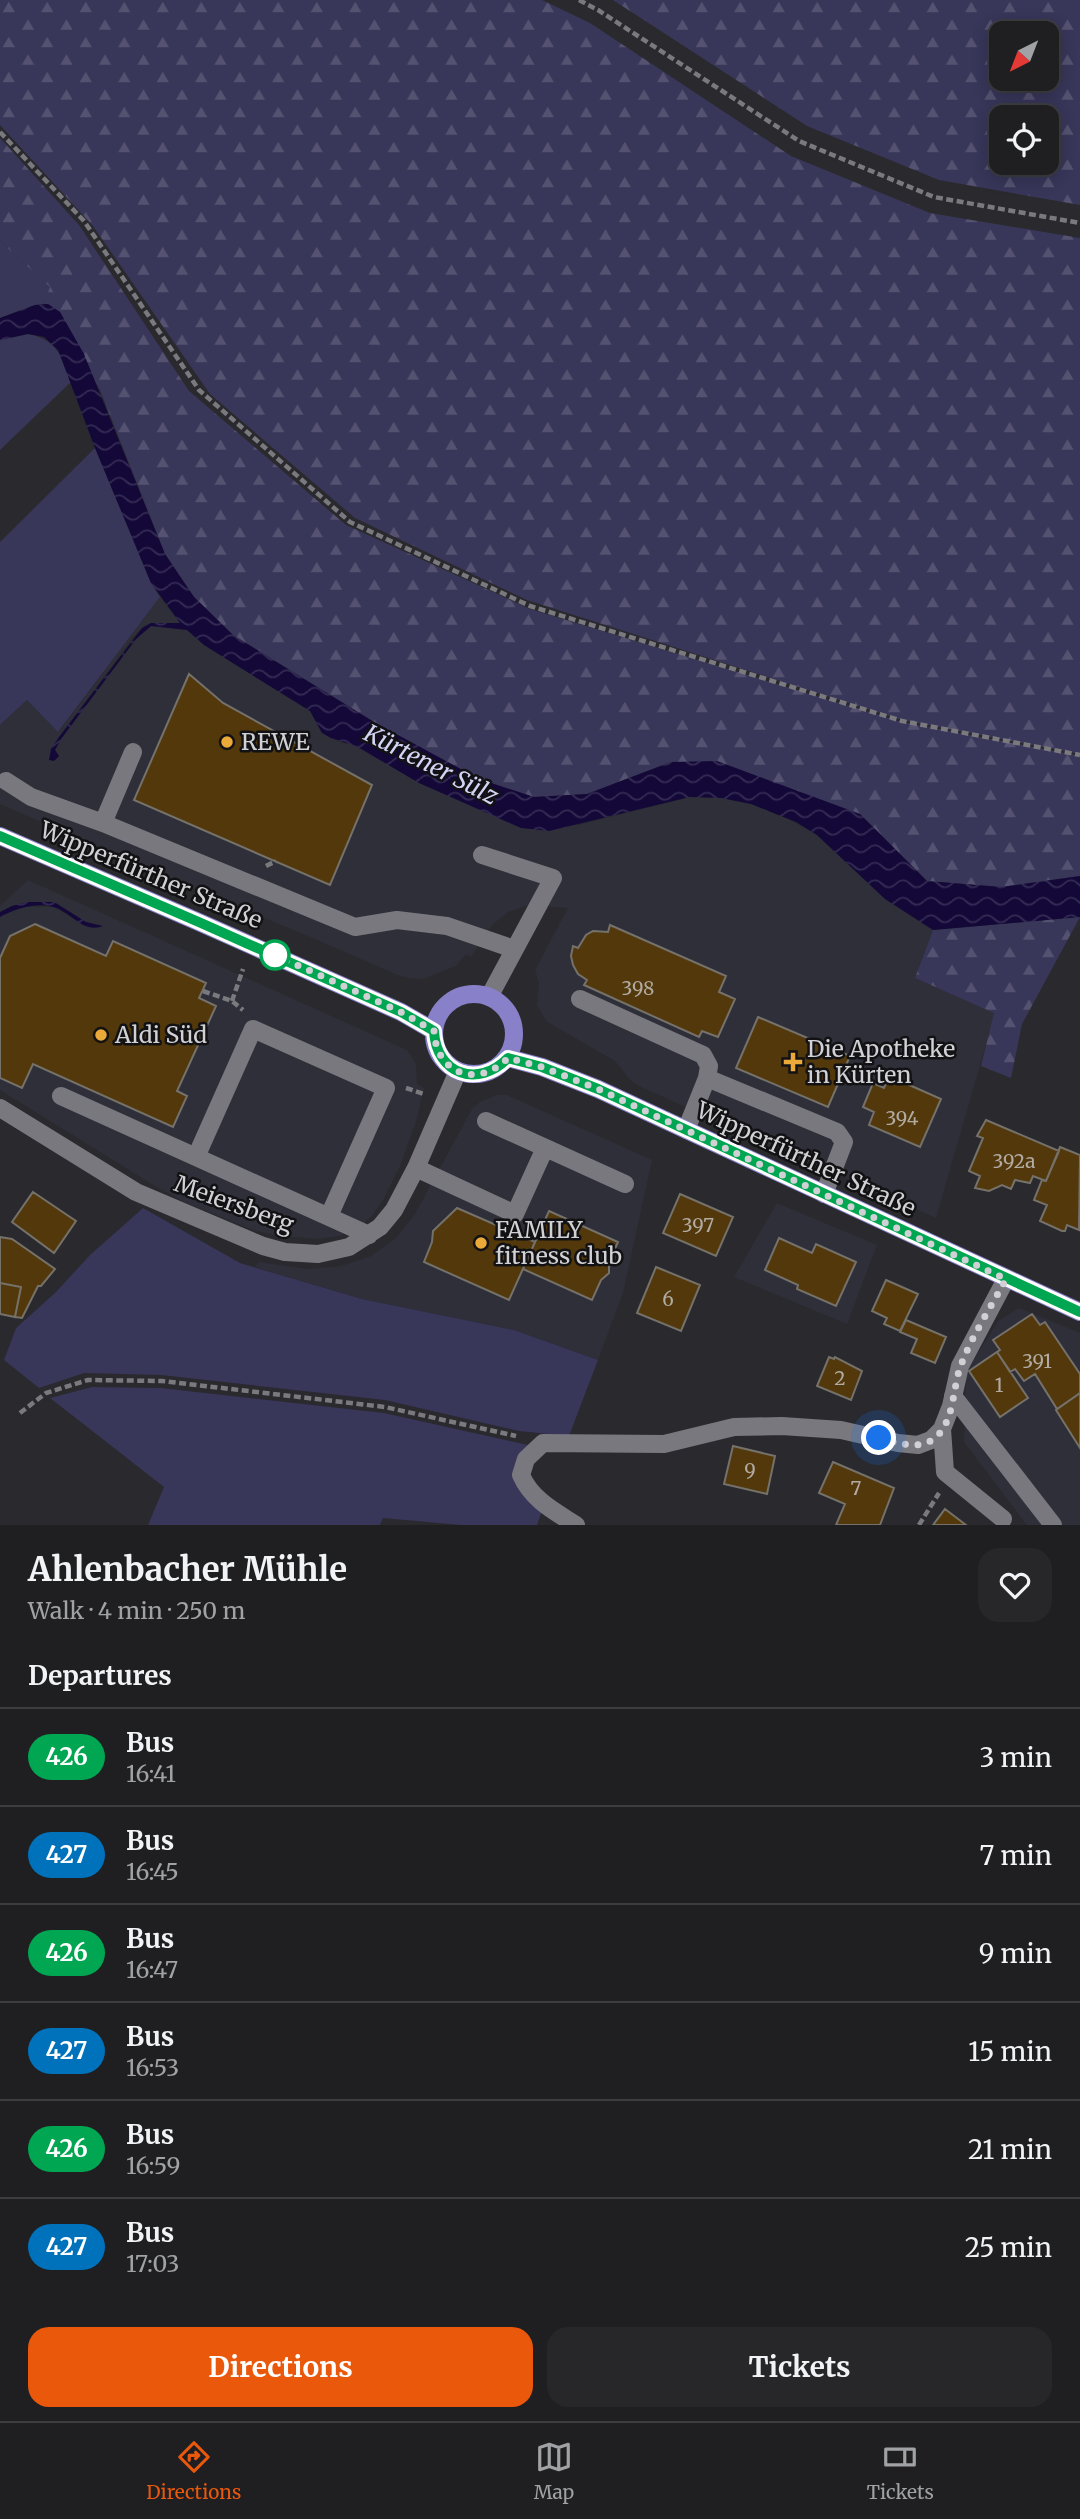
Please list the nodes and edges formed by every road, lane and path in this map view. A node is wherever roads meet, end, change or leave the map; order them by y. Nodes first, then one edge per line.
1 (579, 0) edge
2 (0, 132) edge
3 (1080, 223) edge
4 (133, 752) dead end
5 (1080, 755) edge
6 (6, 781) dead end
7 (103, 823) junction
8 (0, 836) edge
9 (482, 855) dead end
10 (514, 949) junction
11 (243, 969) dead end
12 (203, 990) dead end
13 (489, 997) junction
14 (580, 999) dead end
15 (232, 1001) junction
16 (253, 1029) junction
17 (434, 1031) junction
18 (508, 1058) junction
19 (458, 1071) junction
20 (707, 1078) junction
21 (61, 1096) dead end
22 (0, 1108) edge
23 (486, 1121) dead end
24 (686, 1130) junction
25 (545, 1148) junction
26 (196, 1157) junction
27 (416, 1168) junction
28 (625, 1184) dead end
29 (824, 1194) junction
30 (329, 1216) junction
31 (369, 1235) junction
32 (1006, 1279) junction
33 (1080, 1312) edge
34 (953, 1396) junction
35 (20, 1413) dead end
36 (942, 1429) junction
37 (544, 1444) junction
38 (945, 1472) junction
39 (1003, 1518) dead end
40 (576, 1525) edge
41 (919, 1525) edge
42 (1053, 1525) edge

1 - 3 path
2 - 5 path
4 - 7 street
6 - 7 street
7 - 10 street
8 - 17 main road, Wipperfürther Straße
9 - 10 street
10 - 13 street
11 - 15 path
12 - 15 path
13 - 17 main road
13 - 18 main road
14 - 20 street
15 - 16 path
16 - 26 street
16 - 30 street
17 - 19 main road
18 - 19 main road
18 - 24 main road, Wipperfürther Straße
19 - 27 street, Meiersberg
20 - 24 street
20 - 29 street
21 - 26 street
22 - 31 street, Meiersberg
23 - 25 street
24 - 29 main road, Wipperfürther Straße
25 - 27 street
25 - 28 street
26 - 30 street
27 - 31 street, Meiersberg
29 - 32 main road, Wipperfürther Straße
30 - 31 street
32 - 33 main road, Wipperfürther Straße
32 - 34 street
34 - 36 street
34 - 42 street
35 - 37 path
36 - 37 street
36 - 38 street
37 - 40 street
38 - 39 street
38 - 41 path

